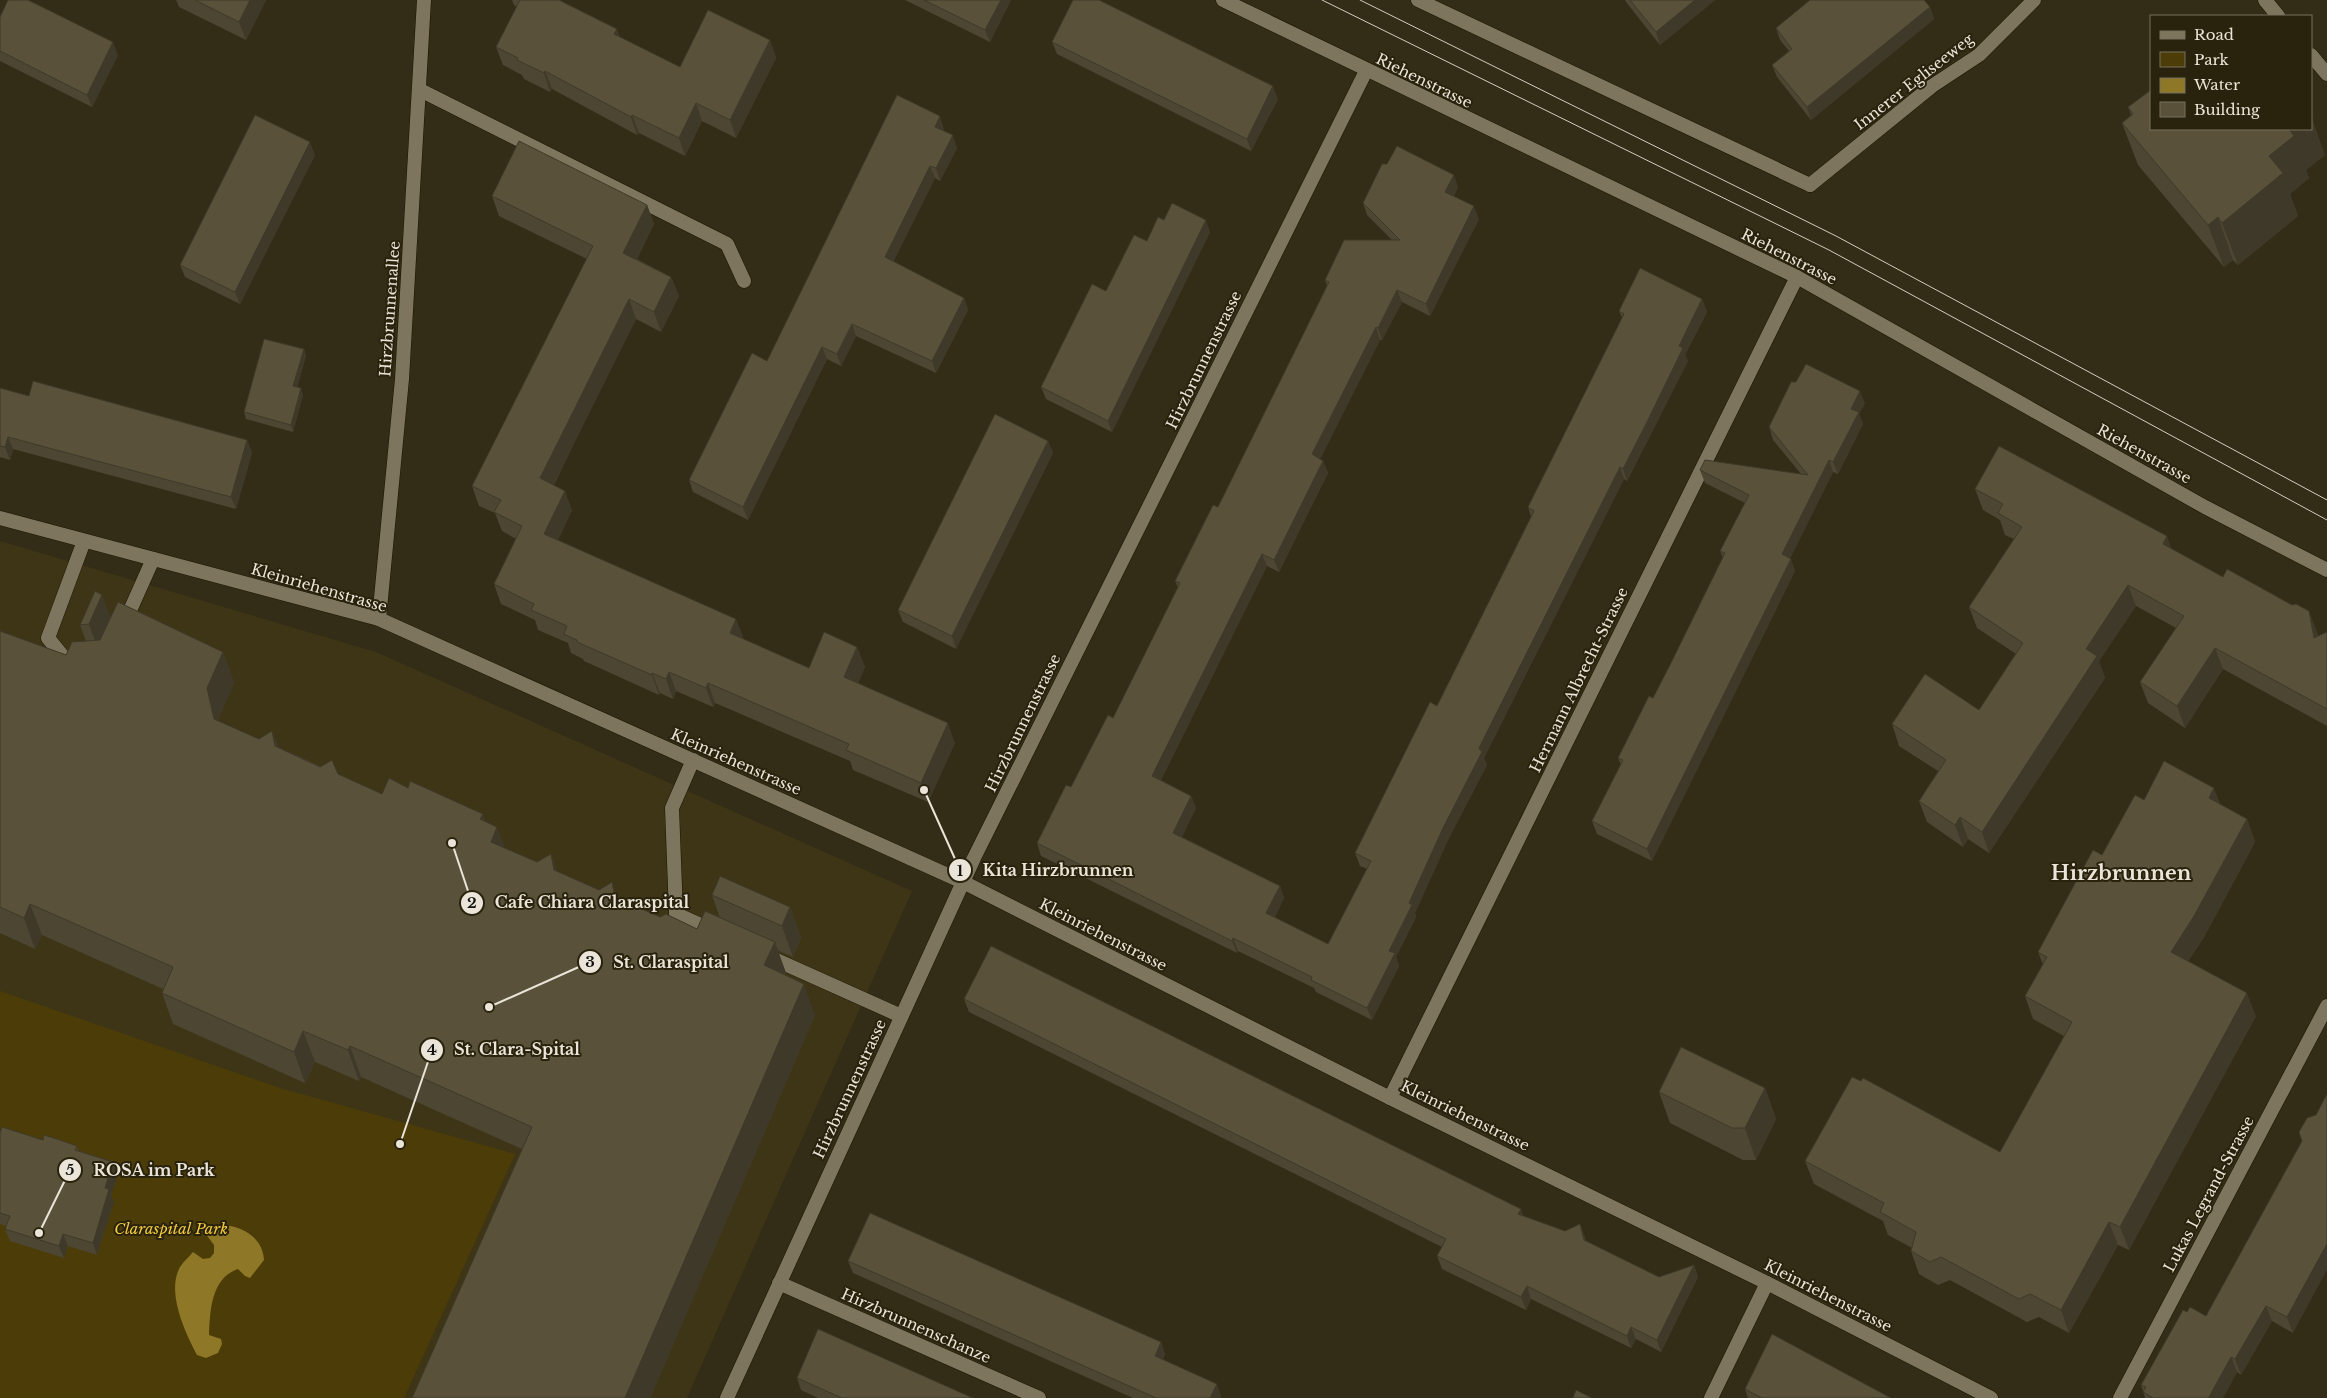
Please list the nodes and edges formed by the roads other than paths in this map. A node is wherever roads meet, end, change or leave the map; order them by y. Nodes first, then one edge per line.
1 (424, 0) edge
2 (1223, 0) edge
3 (1418, 0) edge
4 (2034, 0) edge
5 (2264, 0) edge
6 (2277, 15) edge
7 (2312, 56) edge
8 (1366, 71) junction
9 (2327, 74) edge
10 (420, 90) junction
11 (1797, 277) junction
12 (744, 281) dead end
13 (0, 518) edge
14 (84, 541) junction
15 (153, 559) junction
16 (2327, 570) edge
17 (379, 619) junction
18 (118, 639) edge
19 (88, 664) edge
20 (693, 760) junction
21 (963, 882) junction
22 (728, 938) edge
23 (754, 950) edge
24 (2327, 1006) edge
25 (901, 1016) junction
26 (1390, 1098) junction
27 (779, 1283) junction
28 (1767, 1283) junction
29 (727, 1398) edge
30 (1039, 1398) edge
31 (1710, 1398) edge
32 (1991, 1398) edge
33 (2120, 1398) edge

1 - 10 street, Hirzbrunnenallee
2 - 8 street, Riehenstrasse
3 - 4 street, Innerer Egliseeweg
5 - 6 street
7 - 9 street
8 - 11 street, Riehenstrasse
8 - 21 street, Hirzbrunnenstrasse
10 - 12 street
10 - 17 street, Hirzbrunnenallee
11 - 16 street, Riehenstrasse
11 - 26 street, Hermann Albrecht-Strasse
13 - 14 street, Kleinriehenstrasse
14 - 15 street, Kleinriehenstrasse
14 - 19 street
15 - 17 street, Kleinriehenstrasse
15 - 18 street
17 - 20 street, Kleinriehenstrasse
20 - 21 street, Kleinriehenstrasse
20 - 22 street
21 - 25 street, Hirzbrunnenstrasse
21 - 26 street, Kleinriehenstrasse
23 - 25 street
24 - 33 street, Lukas Legrand-Strasse
25 - 27 street, Hirzbrunnenstrasse
26 - 28 street, Kleinriehenstrasse
27 - 29 street, Hirzbrunnenstrasse
27 - 30 street, Hirzbrunnenschanze
28 - 31 street
28 - 32 street, Kleinriehenstrasse

